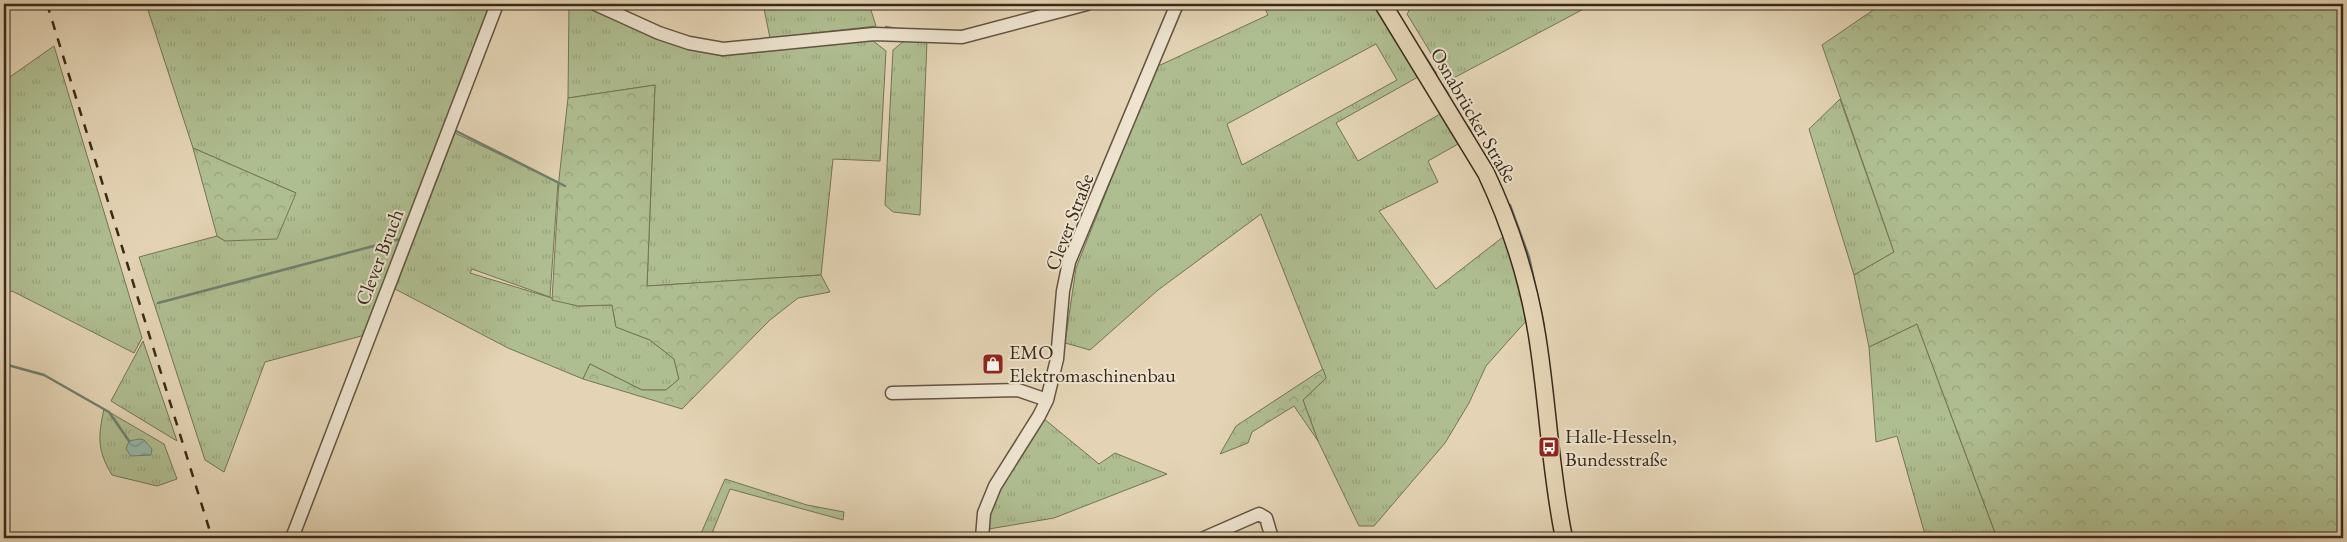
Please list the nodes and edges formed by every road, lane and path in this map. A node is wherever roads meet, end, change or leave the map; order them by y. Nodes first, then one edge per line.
1 (497, 4) edge
2 (595, 4) edge
3 (1087, 4) edge
4 (1177, 4) edge
5 (1071, 6) edge
6 (1385, 8) edge
7 (892, 393) dead end
8 (1047, 400) junction
9 (292, 538) edge
10 (982, 538) edge
11 (1204, 538) edge
12 (1272, 538) edge
13 (1564, 538) edge

1 - 9 street, Clever Bruch
2 - 5 street
3 - 5 street
4 - 8 street, Clever Straße
6 - 13 main road, Osnabrücker Straße
7 - 8 street
8 - 10 street, Clever Straße
11 - 12 street

